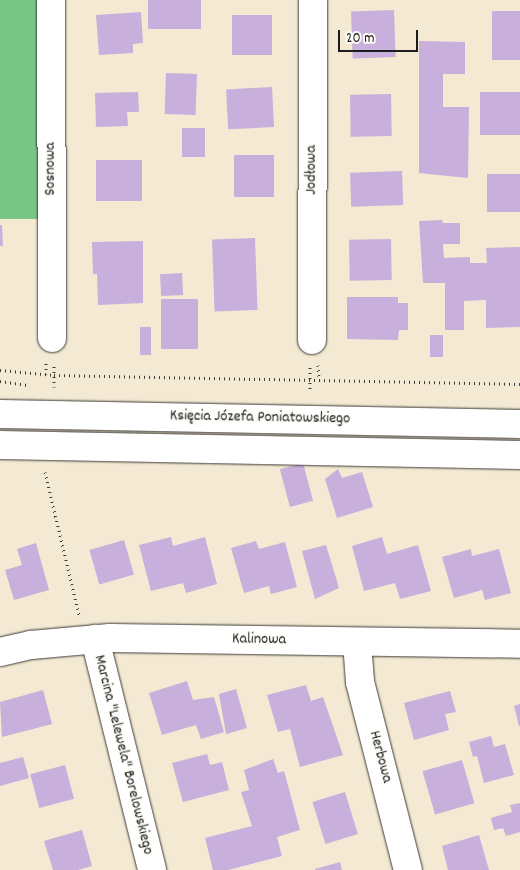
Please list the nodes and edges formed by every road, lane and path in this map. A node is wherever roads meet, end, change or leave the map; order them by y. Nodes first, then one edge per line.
1 (50, 0) edge
2 (313, 0) edge
3 (52, 338) joint
4 (312, 340) dead end
5 (0, 370) edge
6 (54, 374) junction
7 (520, 384) edge
8 (54, 393) dead end
9 (0, 414) edge
10 (520, 424) edge
11 (0, 445) edge
12 (520, 455) edge
13 (44, 468) dead end
14 (90, 639) junction
15 (358, 642) junction
16 (520, 644) edge
17 (0, 652) edge
18 (152, 870) edge
19 (408, 870) edge

1 - 3 street, Sosnowa
2 - 4 street, Jodłowa
3 - 6 path
5 - 6 path
6 - 7 path
6 - 8 path
9 - 10 street, Księcia Józefa Poniatowskiego
11 - 12 street
13 - 14 path
14 - 15 street, Kalinowa
14 - 17 street, Kalinowa
14 - 18 street, Marcina "Lelewela" Borelowskiego
15 - 16 street, Kalinowa
15 - 19 street, Herbowa

